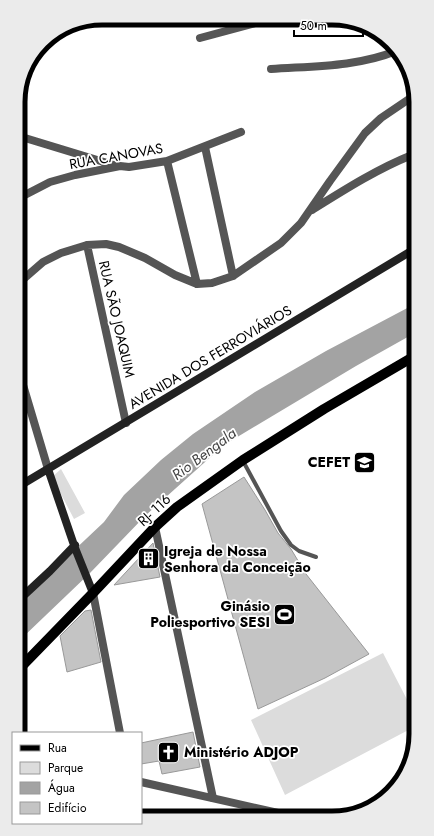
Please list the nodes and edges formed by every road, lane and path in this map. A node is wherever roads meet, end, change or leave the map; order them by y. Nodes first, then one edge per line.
1 (246, 25) edge
2 (200, 38) dead end
3 (391, 53) edge
4 (271, 69) dead end
5 (409, 99) edge
6 (241, 132) dead end
7 (26, 138) dead end
8 (205, 147) junction
9 (409, 156) edge
10 (167, 161) junction
11 (120, 166) junction
12 (25, 195) edge
13 (309, 212) junction
14 (87, 245) junction
15 (409, 252) edge
16 (233, 276) junction
17 (25, 278) edge
18 (197, 284) junction
19 (409, 359) edge
20 (25, 392) edge
21 (126, 422) junction
22 (243, 460) junction
23 (48, 469) junction
24 (25, 483) edge
25 (155, 527) junction
26 (75, 547) junction
27 (316, 557) dead end
28 (92, 589) junction
29 (25, 595) edge
30 (25, 663) edge
31 (120, 732) edge
32 (142, 782) edge
33 (213, 798) junction
34 (270, 811) edge

1 - 2 street
3 - 4 street
5 - 13 street
6 - 8 street, RUA CANOVAS
7 - 11 street
8 - 10 street, RUA CANOVAS
8 - 16 street
9 - 13 street
10 - 11 street, RUA CANOVAS
10 - 18 street
11 - 12 street, RUA CANOVAS
13 - 16 street
14 - 17 street
14 - 18 street
14 - 21 street, RUA SÃO JOAQUIM
15 - 21 main road, AVENIDA DOS FERROVIÁRIOS
16 - 18 street
19 - 22 main road, RJ- 116
20 - 23 street
21 - 23 main road, AVENIDA DOS FERROVIÁRIOS
22 - 25 main road, RJ- 116
22 - 27 lane
23 - 24 main road, AVENIDA DOS FERROVIÁRIOS
23 - 26 main road
25 - 28 main road, RJ- 116
25 - 33 street
26 - 28 main road
26 - 29 main road
28 - 30 main road, RJ- 116
28 - 31 street
32 - 33 street
33 - 34 street

